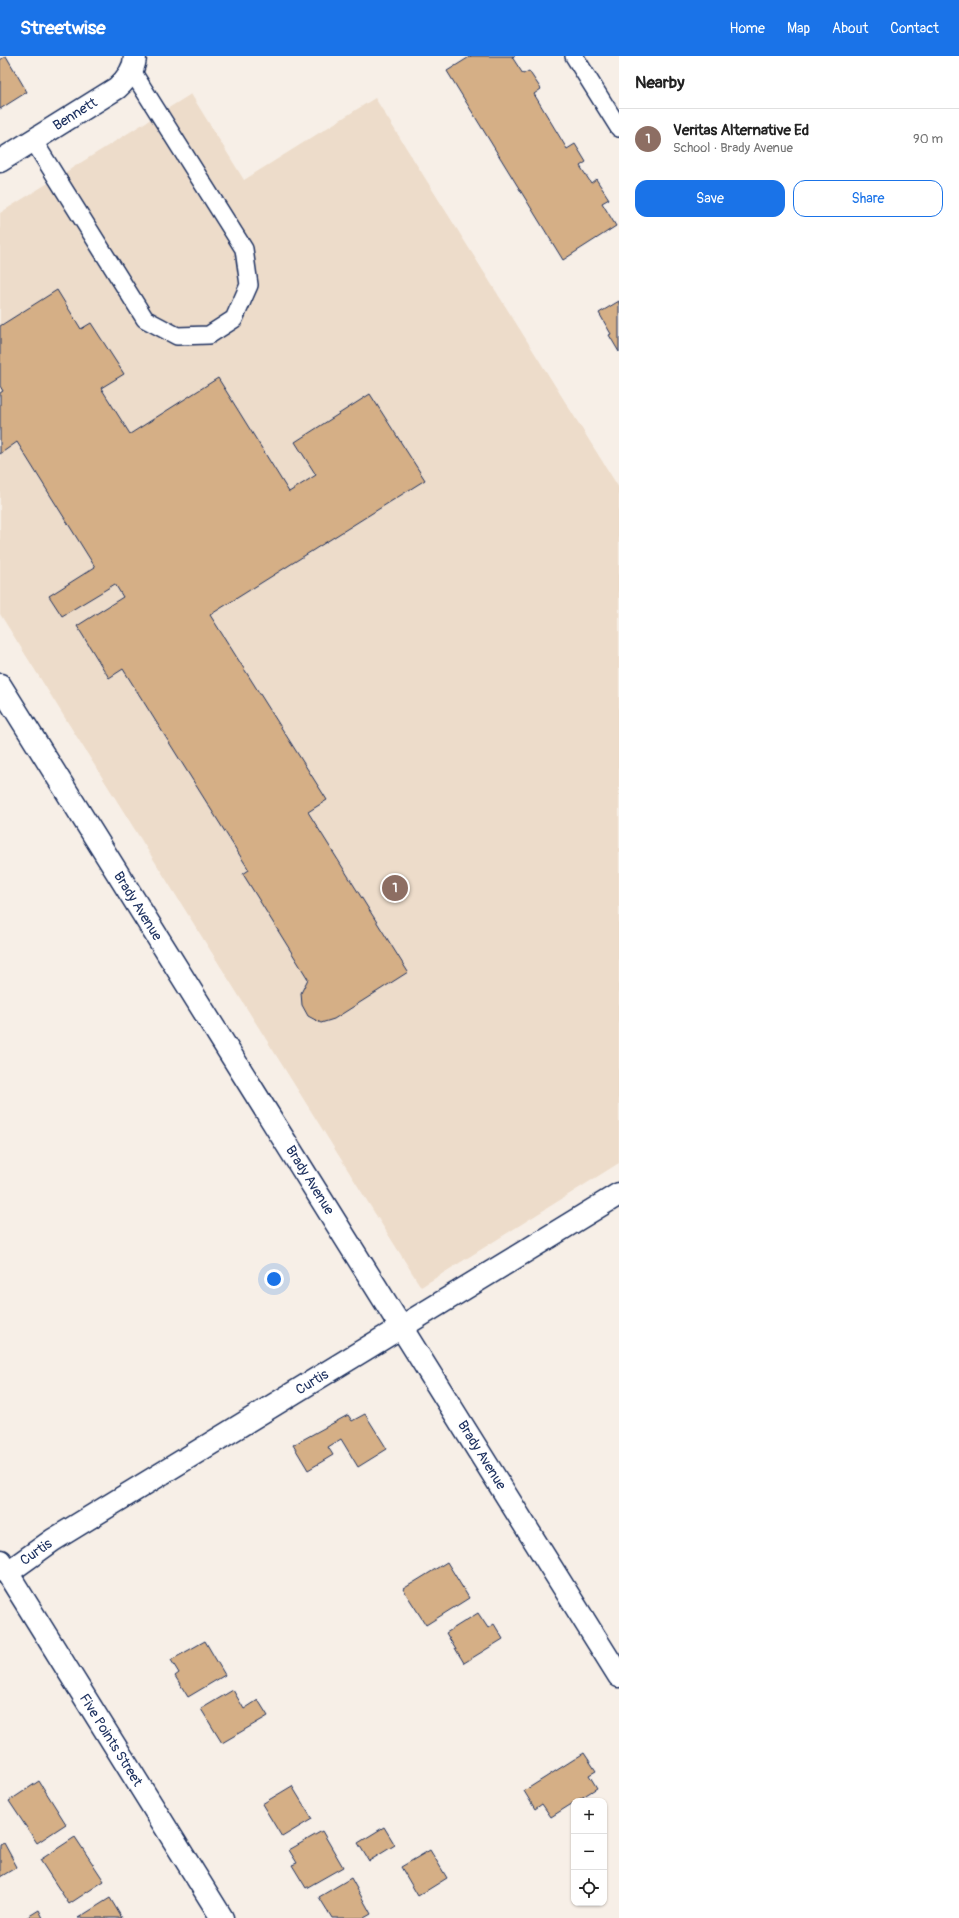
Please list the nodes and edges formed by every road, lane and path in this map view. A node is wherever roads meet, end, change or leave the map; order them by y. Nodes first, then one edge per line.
1 (574, 56) edge
2 (133, 63) edge
3 (619, 128) edge
4 (33, 140) junction
5 (0, 161) edge
6 (0, 685) edge
7 (619, 1194) edge
8 (402, 1326) junction
9 (4, 1567) edge
10 (619, 1676) edge
11 (222, 1918) edge

1 - 3 lane
2 - 4 street, Bennett
2 - 4 lane
4 - 5 street, Bennett
6 - 8 street, Brady Avenue
7 - 8 street, Curtis
8 - 9 street, Curtis
8 - 10 street, Brady Avenue
9 - 11 street, Five Points Street

